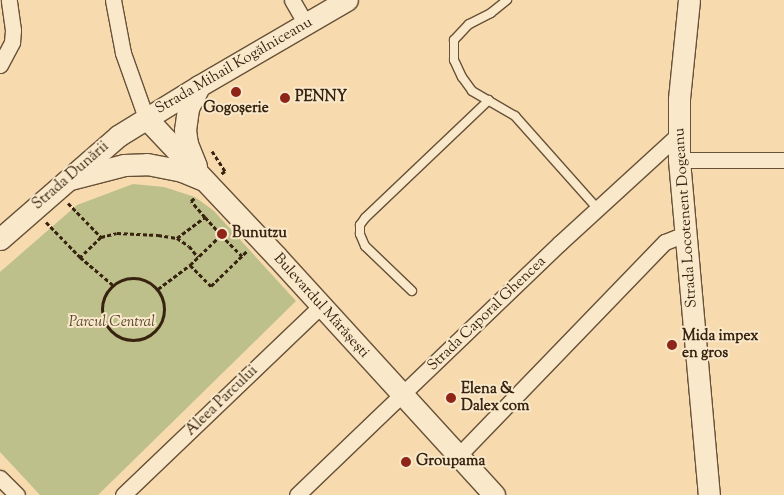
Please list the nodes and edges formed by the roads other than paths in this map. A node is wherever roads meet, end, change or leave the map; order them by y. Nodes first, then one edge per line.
1 (9, 0) edge
2 (114, 0) edge
3 (292, 0) edge
4 (348, 0) edge
5 (507, 0) edge
6 (689, 0) edge
7 (306, 24) junction
8 (6, 41) edge
9 (0, 65) edge
10 (199, 86) junction
11 (489, 100) junction
12 (146, 118) junction
13 (679, 134) junction
14 (680, 160) junction
15 (784, 160) edge
16 (204, 180) junction
17 (60, 185) junction
18 (597, 208) junction
19 (686, 234) junction
20 (0, 239) edge
21 (412, 291) dead end
22 (321, 306) junction
23 (402, 395) junction
24 (458, 456) junction
25 (0, 478) edge
26 (17, 495) edge
27 (123, 495) edge
28 (297, 495) edge
29 (494, 495) edge
30 (709, 495) edge

1 - 8 street
2 - 12 street
3 - 7 street
4 - 7 main road, Strada Mihail Kogălniceanu
5 - 11 lane
6 - 13 main road, Strada Locotenent Dogeanu
7 - 10 main road, Strada Mihail Kogălniceanu
8 - 9 street
10 - 12 main road, Strada Mihail Kogălniceanu
10 - 16 main road
11 - 18 lane
11 - 21 lane
12 - 16 main road, Bulevardul Mărășești
12 - 17 main road, Strada Dunării
13 - 14 main road, Strada Locotenent Dogeanu
13 - 18 street, Strada Caporal Ghencea
14 - 15 street
14 - 19 main road, Strada Locotenent Dogeanu
16 - 17 main road
16 - 22 main road, Bulevardul Mărășești
17 - 20 main road, Strada Dunării
18 - 23 street, Strada Caporal Ghencea
19 - 24 street
19 - 30 main road, Strada Locotenent Dogeanu
22 - 23 main road, Bulevardul Mărășești
22 - 27 street, Aleea Parcului
23 - 24 main road, Bulevardul Mărășești
23 - 28 street, Strada Caporal Ghencea
24 - 29 main road, Bulevardul Mărășești
25 - 26 street

